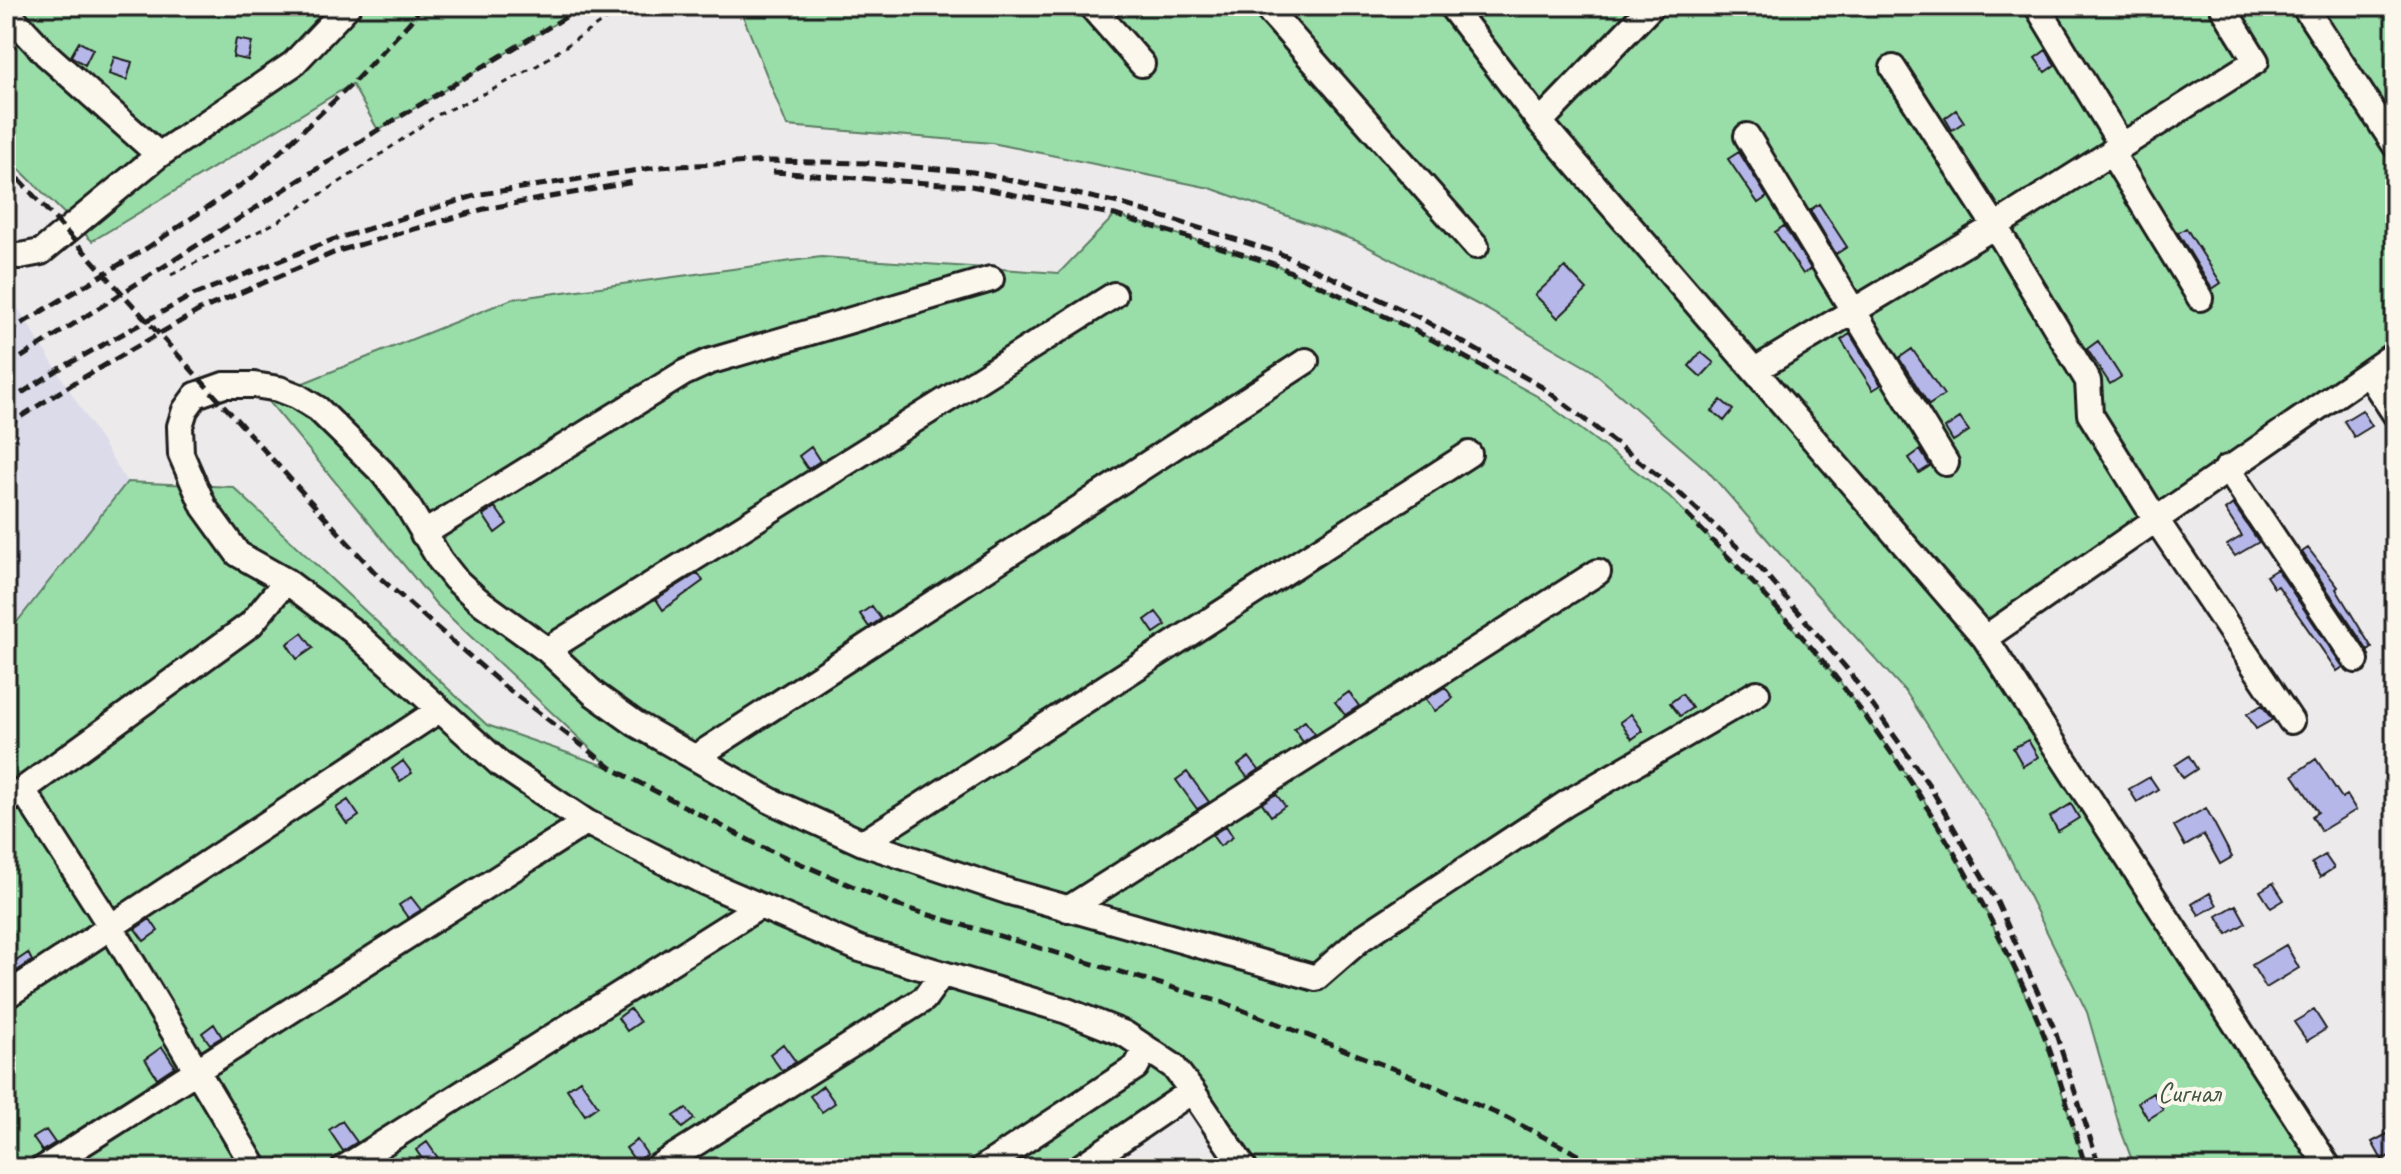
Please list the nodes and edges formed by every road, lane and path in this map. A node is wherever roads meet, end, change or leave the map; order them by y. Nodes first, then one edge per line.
1 (348, 6) edge
2 (625, 6) edge
3 (1091, 6) edge
4 (1265, 6) edge
5 (1451, 6) edge
6 (1652, 6) edge
7 (2037, 6) edge
8 (2222, 6) edge
9 (2304, 6) edge
10 (6, 11) edge
11 (1142, 64) dead end
12 (1893, 68) dead end
13 (1540, 122) junction
14 (1747, 136) dead end
15 (2395, 145) edge
16 (2116, 149) junction
17 (159, 155) junction
18 (1995, 226) junction
19 (1476, 246) dead end
20 (6, 255) edge
21 (171, 275) dead end
22 (991, 279) dead end
23 (1114, 295) dead end
24 (2200, 298) dead end
25 (1853, 309) junction
26 (2395, 354) edge
27 (1306, 361) dead end
28 (1755, 370) junction
29 (2368, 373) junction
30 (2395, 414) edge
31 (1469, 454) dead end
32 (1946, 463) dead end
33 (2227, 468) junction
34 (2155, 518) junction
35 (423, 534) junction
36 (1598, 572) dead end
37 (286, 581) junction
38 (1985, 638) junction
39 (547, 650) junction
40 (2356, 660) dead end
41 (1757, 693) dead end
42 (439, 710) junction
43 (2291, 721) dead end
44 (696, 757) junction
45 (14, 796) edge
46 (586, 822) junction
47 (863, 843) junction
48 (760, 906) junction
49 (1068, 909) junction
50 (111, 927) junction
51 (942, 974) junction
52 (6, 996) edge
53 (1146, 1048) junction
54 (197, 1072) junction
55 (1192, 1091) junction
56 (44, 1168) edge
57 (255, 1168) edge
58 (344, 1168) edge
59 (656, 1168) edge
60 (983, 1168) edge
61 (1079, 1168) edge
62 (1244, 1168) edge
63 (2329, 1168) edge

1 - 17 street
2 - 21 path
3 - 11 street
4 - 19 street
5 - 13 street
6 - 13 street
7 - 16 street
8 - 16 street
9 - 15 street
10 - 17 street
12 - 18 street
13 - 28 street
14 - 25 street
16 - 18 street
16 - 24 street
17 - 20 street
18 - 25 street
18 - 34 street
22 - 35 street
23 - 39 street
25 - 28 street
25 - 32 street
26 - 29 street
27 - 44 street
28 - 38 street
29 - 30 street
29 - 33 street
31 - 47 street
33 - 34 street
33 - 40 street
34 - 38 street
34 - 43 street
35 - 37 street
35 - 39 street
36 - 49 street
37 - 42 street
37 - 45 street
38 - 63 street
39 - 44 street
41 - 49 street
42 - 46 street
42 - 50 street
44 - 47 street
45 - 50 street
46 - 48 street
46 - 54 street
47 - 49 street
48 - 51 street
48 - 58 street
50 - 52 street
50 - 54 street
51 - 53 street
51 - 59 street
53 - 55 street
53 - 60 street
54 - 56 street
54 - 57 street
55 - 61 street
55 - 62 street

